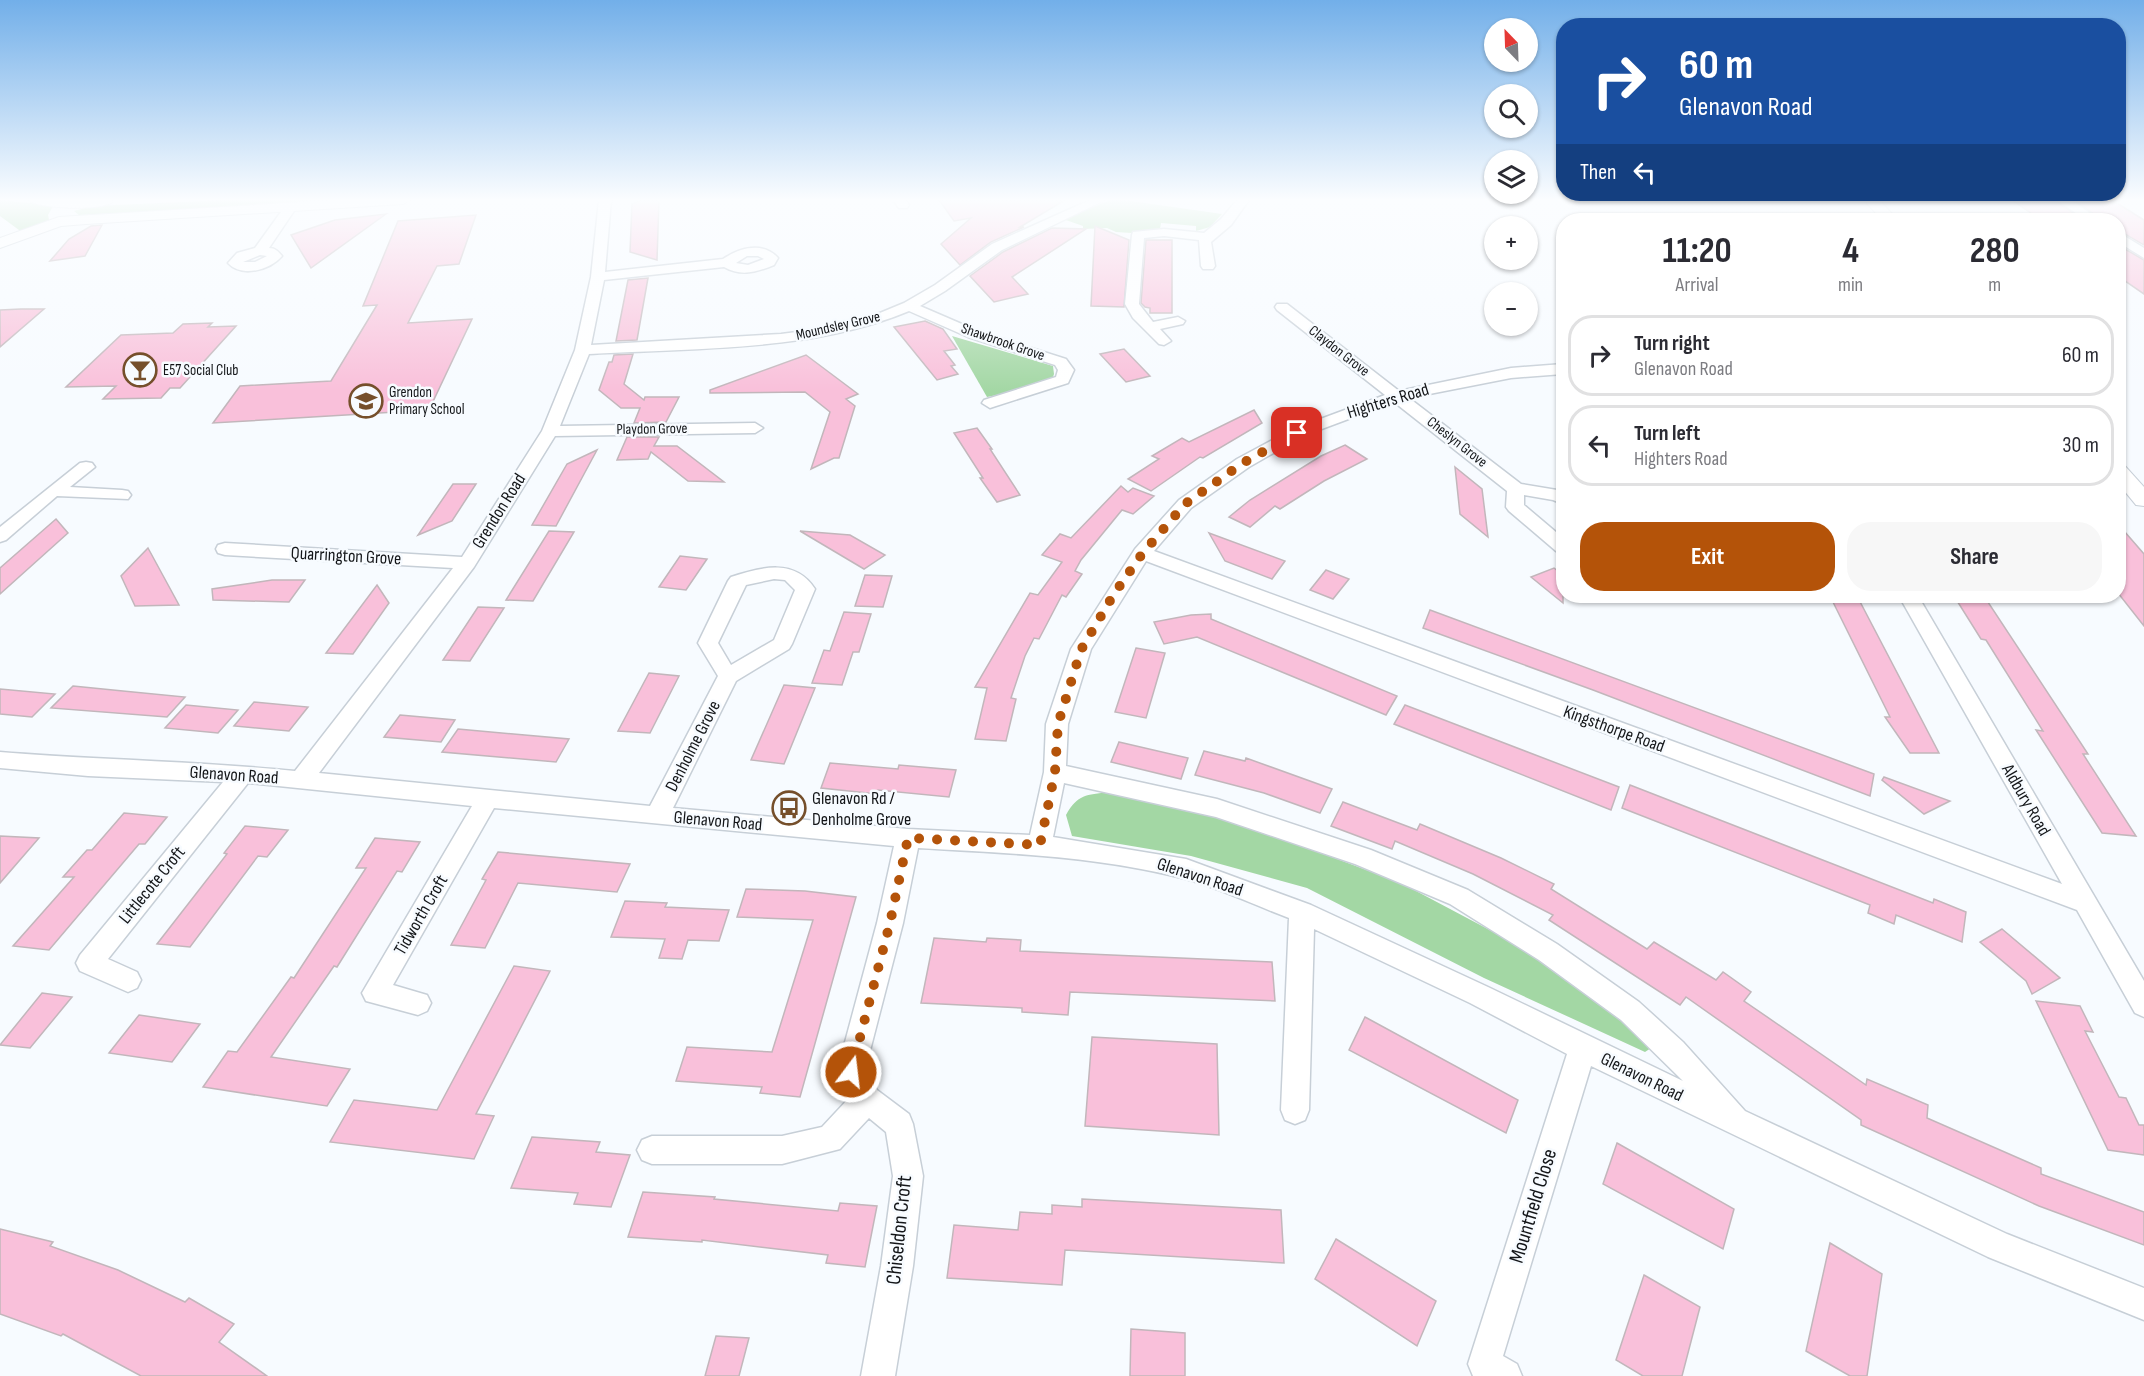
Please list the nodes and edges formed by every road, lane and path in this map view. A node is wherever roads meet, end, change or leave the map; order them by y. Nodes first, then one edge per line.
1 (599, 264) edge
2 (716, 264) edge
3 (973, 264) edge
4 (1135, 264) edge
5 (598, 277) junction
6 (909, 306) junction
7 (1281, 307) dead end
8 (1178, 321) dead end
9 (1150, 327) junction
10 (1164, 341) dead end
11 (583, 350) junction
12 (1556, 370) edge
13 (1397, 396) junction
14 (990, 403) dead end
15 (755, 428) dead end
16 (550, 431) junction
17 (86, 467) dead end
18 (2126, 479) edge
19 (1516, 489) junction
20 (53, 491) junction
21 (122, 495) dead end
22 (1556, 495) edge
23 (2144, 500) edge
24 (0, 536) edge
25 (1556, 541) edge
26 (225, 549) dead end
27 (1142, 554) junction
28 (467, 563) junction
29 (1913, 603) edge
30 (728, 676) junction
31 (0, 760) edge
32 (1055, 772) junction
33 (242, 774) junction
34 (301, 780) junction
35 (488, 799) junction
36 (657, 816) junction
37 (908, 838) junction
38 (1040, 845) junction
39 (2085, 903) junction
40 (1302, 912) junction
41 (128, 981) dead end
42 (418, 1003) dead end
43 (2144, 1005) edge
44 (1582, 1048) junction
45 (867, 1100) junction
46 (1295, 1110) dead end
47 (1740, 1124) junction
48 (652, 1150) dead end
49 (2144, 1304) edge
50 (1489, 1372) edge
51 (878, 1376) edge

1 - 5 street, Grendon Road
2 - 5 street
3 - 6 street, Moundsley Grove
4 - 9 street
5 - 11 street, Grendon Road
6 - 11 street, Moundsley Grove
6 - 14 street, Shawbrook Grove
7 - 13 street, Claydon Grove
8 - 9 street
9 - 10 street
11 - 16 street, Grendon Road
12 - 13 street, Highters Road
13 - 19 street, Cheslyn Grove
13 - 27 street, Highters Road
15 - 16 street, Playdon Grove
16 - 28 street, Grendon Road
17 - 20 street
18 - 23 street
19 - 22 street, Cheslyn Grove
19 - 25 street
20 - 21 street
20 - 24 street
26 - 28 street, Quarrington Grove
27 - 32 street, Highters Road
27 - 39 street, Kingsthorpe Road
28 - 34 street, Grendon Road
29 - 39 street, Aldbury Road
30 - 30 street
30 - 36 street, Denholme Grove
31 - 33 street, Glenavon Road
32 - 38 street, Highters Road
32 - 47 street, Glenavon Road
33 - 34 street, Glenavon Road
33 - 41 street, Littlecote Croft
34 - 35 street, Glenavon Road
35 - 36 street, Glenavon Road
35 - 42 street, Tidworth Croft
36 - 37 street, Glenavon Road
37 - 38 street, Glenavon Road
37 - 45 street, Chiseldon Croft
38 - 40 street, Glenavon Road
39 - 43 street, Aldbury Road
40 - 44 street, Glenavon Road
40 - 46 street
44 - 47 street, Glenavon Road
44 - 50 street, Mountfield Close
45 - 48 street
45 - 51 street, Chiseldon Croft
47 - 49 street, Glenavon Road

